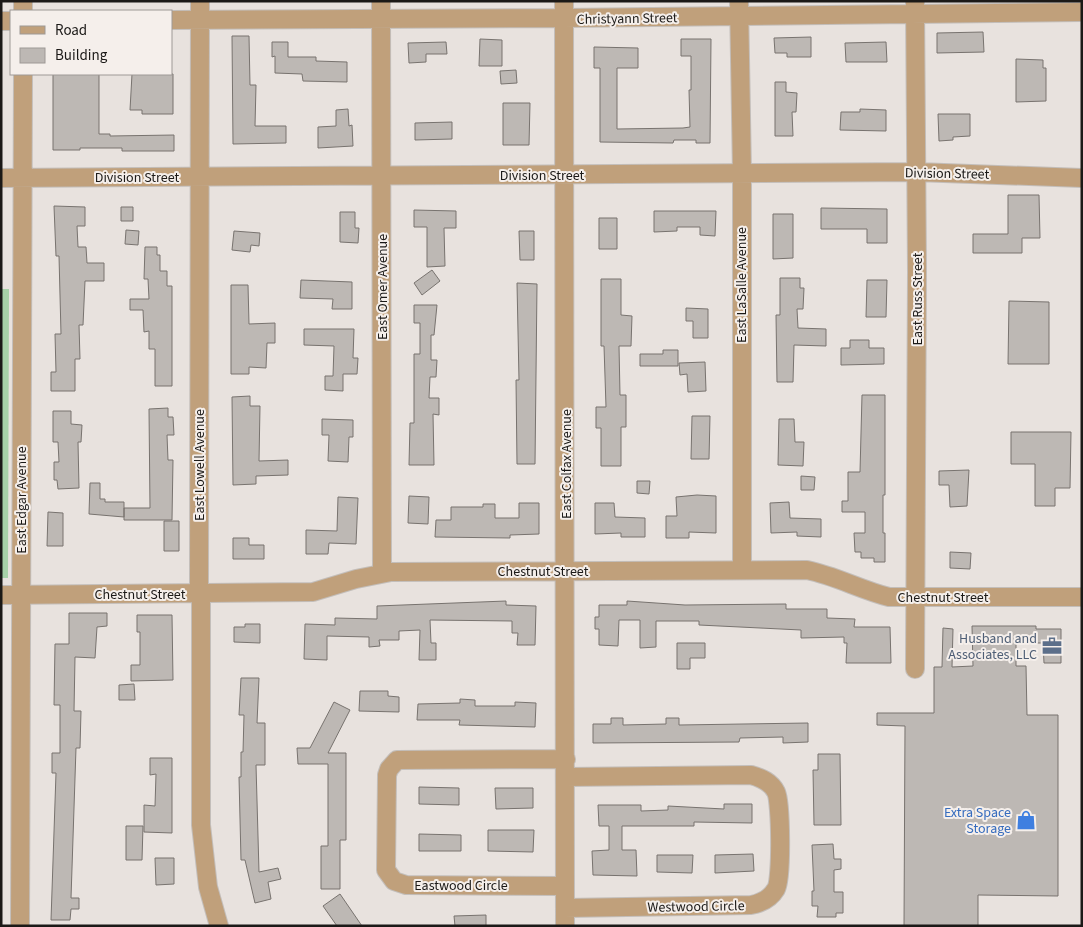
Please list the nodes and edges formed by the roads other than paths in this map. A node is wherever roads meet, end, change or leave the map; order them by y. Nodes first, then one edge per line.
1 (200, 1) edge
2 (381, 1) edge
3 (915, 8) edge
4 (739, 9) edge
5 (564, 10) edge
6 (1082, 12) edge
7 (381, 19) junction
8 (172, 20) edge
9 (200, 20) junction
10 (23, 75) edge
11 (917, 172) junction
12 (742, 174) junction
13 (382, 175) junction
14 (565, 175) junction
15 (201, 176) junction
16 (1, 178) edge
17 (24, 178) junction
18 (1082, 178) edge
19 (742, 570) junction
20 (566, 571) junction
21 (382, 573) junction
22 (1, 594) edge
23 (20, 594) junction
24 (200, 594) junction
25 (915, 597) junction
26 (1082, 597) edge
27 (914, 669) dead end
28 (566, 759) junction
29 (566, 777) junction
30 (565, 886) junction
31 (565, 908) junction
32 (20, 926) edge
33 (219, 926) edge
34 (565, 926) edge

1 - 9 street, East Lowell Avenue
2 - 7 street, East Omer Avenue
3 - 4 street, Christyann Street
3 - 6 street, Christyann Street
3 - 11 street, East Russ Street
4 - 5 street, Christyann Street
4 - 12 street, East LaSalle Avenue
5 - 7 street, Christyann Street
5 - 14 street, East Colfax Avenue
7 - 9 street, Christyann Street
7 - 13 street, East Omer Avenue
8 - 9 street, Christyann Street
9 - 15 street, East Lowell Avenue
10 - 17 street, East Edgar Avenue
11 - 12 street, Division Street
11 - 18 street, Division Street
11 - 25 street, East Russ Street
12 - 14 street, Division Street
12 - 19 street, East LaSalle Avenue
13 - 14 street, Division Street
13 - 15 street, Division Street
13 - 21 street, East Omer Avenue
14 - 20 street, East Colfax Avenue
15 - 17 street, Division Street
15 - 24 street, East Lowell Avenue
16 - 17 street, Division Street
17 - 23 street, East Edgar Avenue
19 - 20 street, Chestnut Street
19 - 25 street, Chestnut Street
20 - 21 street, Chestnut Street
20 - 28 street, East Colfax Avenue
21 - 24 street, Chestnut Street
22 - 23 street, Chestnut Street
23 - 24 street, Chestnut Street
23 - 32 street, East Edgar Avenue
24 - 33 street, East Lowell Avenue
25 - 26 street, Chestnut Street
25 - 27 street, East Russ Street
28 - 29 street, East Colfax Avenue
28 - 30 street, Eastwood Circle
29 - 30 street, East Colfax Avenue
29 - 31 street, Westwood Circle
30 - 31 street, East Colfax Avenue
31 - 34 street, East Colfax Avenue

